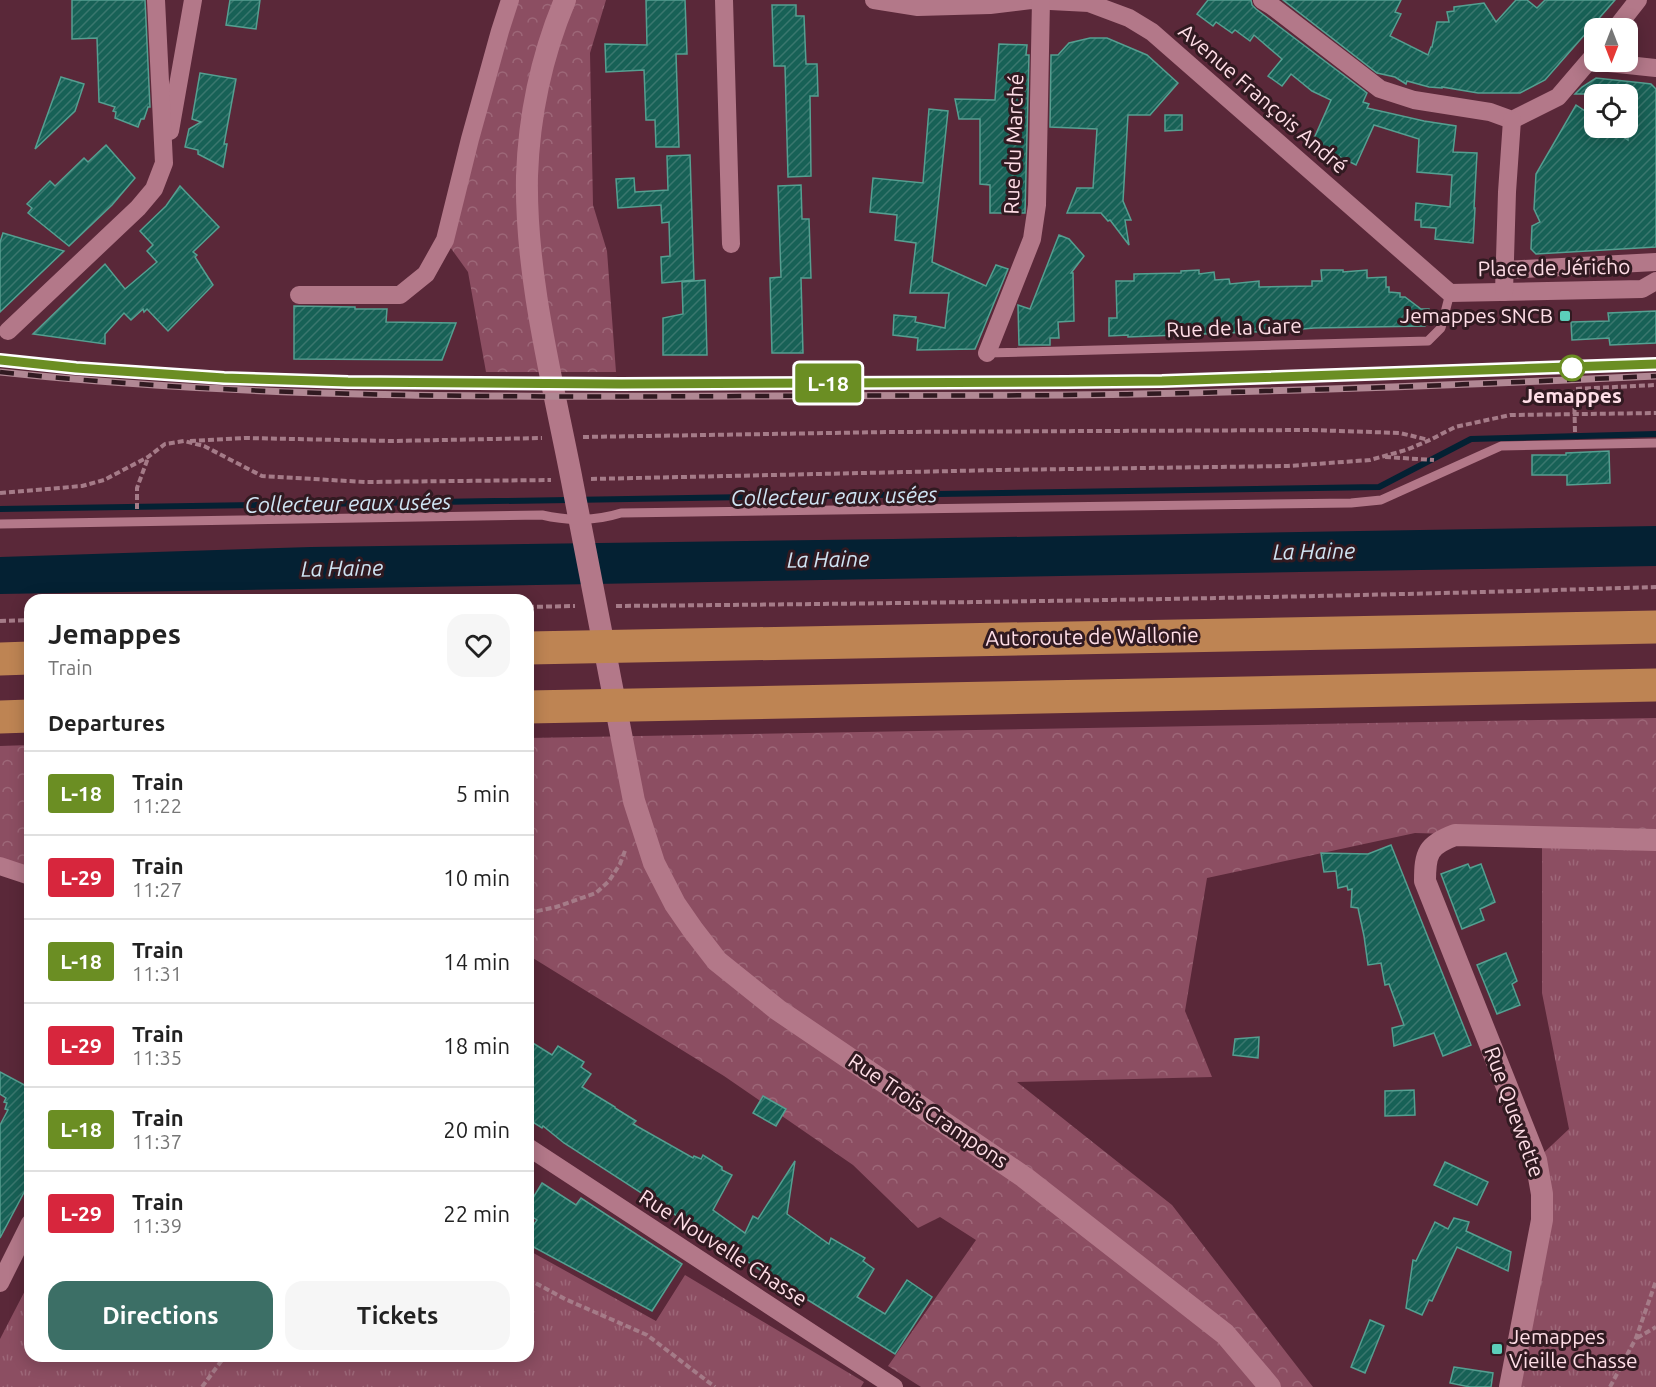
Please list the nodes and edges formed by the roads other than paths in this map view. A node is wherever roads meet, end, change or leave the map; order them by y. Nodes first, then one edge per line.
1 (156, 0) edge
2 (193, 0) edge
3 (510, 0) edge
4 (565, 0) edge
5 (724, 0) edge
6 (874, 0) edge
7 (1031, 0) edge
8 (1041, 0) edge
9 (1262, 0) edge
10 (1638, 0) edge
11 (1624, 18) edge
12 (1638, 65) edge
13 (1584, 67) edge
14 (1656, 68) edge
15 (1512, 120) junction
16 (164, 163) junction
17 (731, 244) dead end
18 (1656, 262) edge
19 (1505, 270) junction
20 (1656, 281) edge
21 (1504, 292) junction
22 (1450, 293) junction
23 (298, 295) dead end
24 (4, 331) edge
25 (987, 353) joint
26 (1656, 443) edge
27 (0, 524) edge
28 (1656, 627) edge
29 (534, 648) edge
30 (24, 658) edge
31 (0, 659) edge
32 (1656, 685) edge
33 (534, 707) edge
34 (24, 716) edge
35 (0, 717) edge
36 (1656, 840) edge
37 (0, 866) edge
38 (24, 874) edge
39 (534, 1151) edge
40 (24, 1235) edge
41 (0, 1283) edge
42 (894, 1387) edge
43 (1270, 1387) edge
44 (1510, 1387) edge

1 - 16 street
2 - 16 street
3 - 23 street
4 - 43 street, Rue Trois Crampons
5 - 17 street
6 - 7 street, Avenue François André
7 - 8 street, Avenue François André
8 - 22 street, Avenue François André
8 - 25 street, Rue du Marché
9 - 15 street
10 - 11 street
12 - 14 street
13 - 15 street
15 - 19 street
16 - 24 street
18 - 19 street, Place de Jéricho
19 - 21 street
20 - 21 street, Place de Jéricho
21 - 22 street, Place de Jéricho
22 - 25 lane, Rue de la Gare
26 - 27 lane
28 - 29 highway, Autoroute de Wallonie
30 - 31 highway
32 - 33 highway
34 - 35 highway
36 - 44 street, Rue Quewette
37 - 38 street
39 - 42 street, Rue Nouvelle Chasse
40 - 41 street

